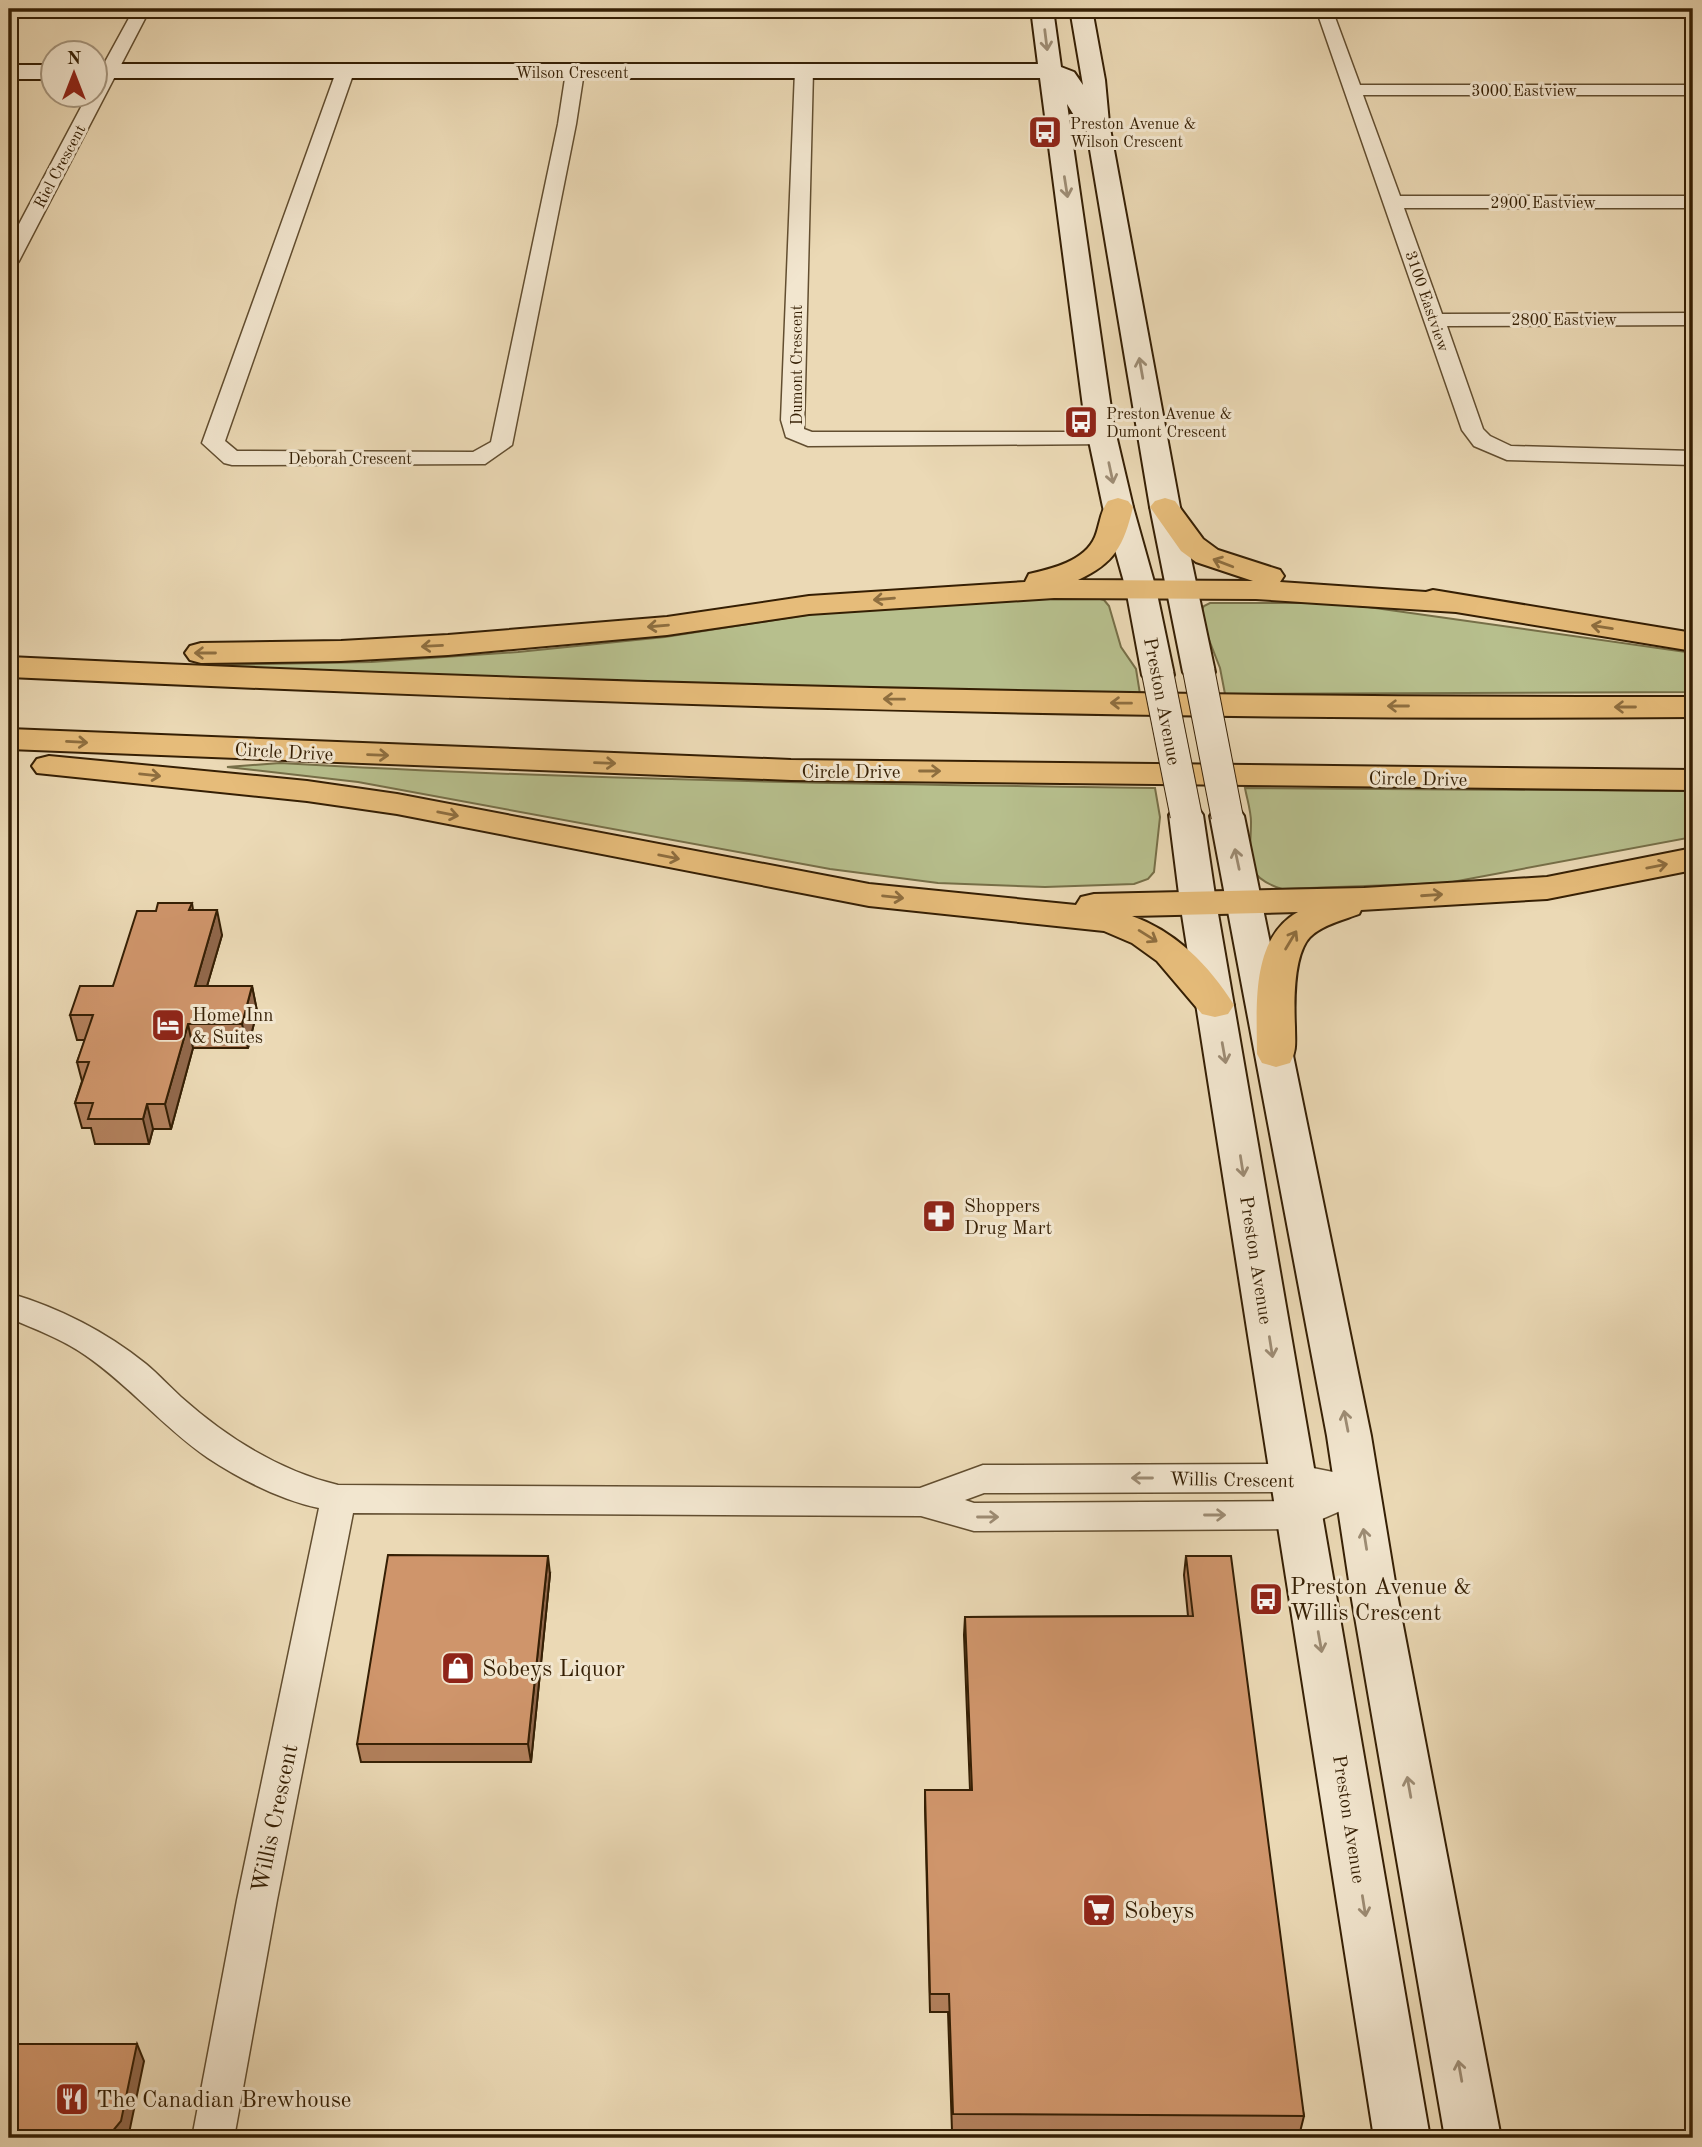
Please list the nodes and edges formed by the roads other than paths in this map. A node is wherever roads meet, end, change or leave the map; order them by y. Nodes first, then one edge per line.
1 (142, 9) edge
2 (1042, 9) edge
3 (1081, 9) edge
4 (1324, 9) edge
5 (1091, 59) junction
6 (108, 62) edge
7 (108, 71) edge
8 (804, 71) junction
9 (1050, 71) junction
10 (9, 72) edge
11 (38, 72) edge
12 (345, 72) junction
13 (575, 72) junction
14 (1354, 90) junction
15 (1693, 90) edge
16 (84, 108) edge
17 (1097, 123) junction
18 (1393, 202) junction
19 (1693, 202) edge
20 (9, 261) edge
21 (1693, 319) edge
22 (1435, 320) junction
23 (1096, 385) junction
24 (1104, 439) junction
25 (1154, 439) junction
26 (1693, 458) edge
27 (1118, 507) junction
28 (1166, 507) junction
29 (1141, 589) junction
30 (1183, 589) junction
31 (952, 594) junction
32 (1459, 603) junction
33 (1693, 642) edge
34 (9, 651) edge
35 (9, 667) edge
36 (1693, 707) edge
37 (9, 739) edge
38 (9, 762) edge
39 (1693, 780) edge
40 (1693, 859) edge
41 (1364, 900) junction
42 (1198, 902) junction
43 (1246, 902) junction
44 (962, 905) junction
45 (1215, 1004) junction
46 (1276, 1054) junction
47 (9, 1305) edge
48 (1356, 1489) junction
49 (1296, 1496) junction
50 (338, 1499) junction
51 (213, 2138) edge
52 (1402, 2138) edge
53 (1472, 2138) edge

1 - 6 street, Riel Crescent
2 -> 9 main road, Preston Avenue
3 - 5 main road
4 - 14 street, 3100 Eastview
5 - 9 main road, Wilson Crescent
5 - 17 main road
7 - 12 main road, Wilson Crescent
8 - 9 main road, Wilson Crescent
8 - 13 main road, Wilson Crescent
8 - 24 street, Dumont Crescent
9 - 17 main road
9 -> 23 main road, Preston Avenue
10 - 11 main road
12 - 13 main road, Wilson Crescent
12 - 13 street, Deborah Crescent
14 - 15 street, 3000 Eastview
14 - 18 street, 3100 Eastview
16 - 20 street, Riel Crescent
25 -> 17 main road
18 - 19 street, 2900 Eastview
18 - 22 street, 3100 Eastview
21 - 22 street, 2800 Eastview
22 - 26 street, 3100 Eastview
23 - 24 main road, Preston Avenue
23 - 25 main road, Preston Avenue
24 -> 27 main road, Preston Avenue
25 - 28 main road
27 - 29 main road, Preston Avenue
27 - 31 highway
28 - 30 main road
32 -> 28 highway
29 - 30 highway
29 - 31 highway
29 - 42 main road, Preston Avenue, bridge
30 - 32 highway
43 -> 30 main road, bridge
31 -> 34 highway
33 -> 32 highway
36 -> 35 highway
37 -> 39 highway, Circle Drive
38 -> 44 highway
41 -> 40 highway
41 - 43 highway
46 -> 41 highway
42 - 43 highway
42 - 44 highway
42 - 45 main road, Preston Avenue
43 - 46 main road
44 -> 45 highway
45 -> 49 main road, Preston Avenue
48 -> 46 main road
47 - 50 street, Willis Crescent
48 - 49 street, Willis Crescent
53 -> 48 main road
49 - 50 street, Willis Crescent
49 -> 52 main road, Preston Avenue
50 - 51 street, Willis Crescent

